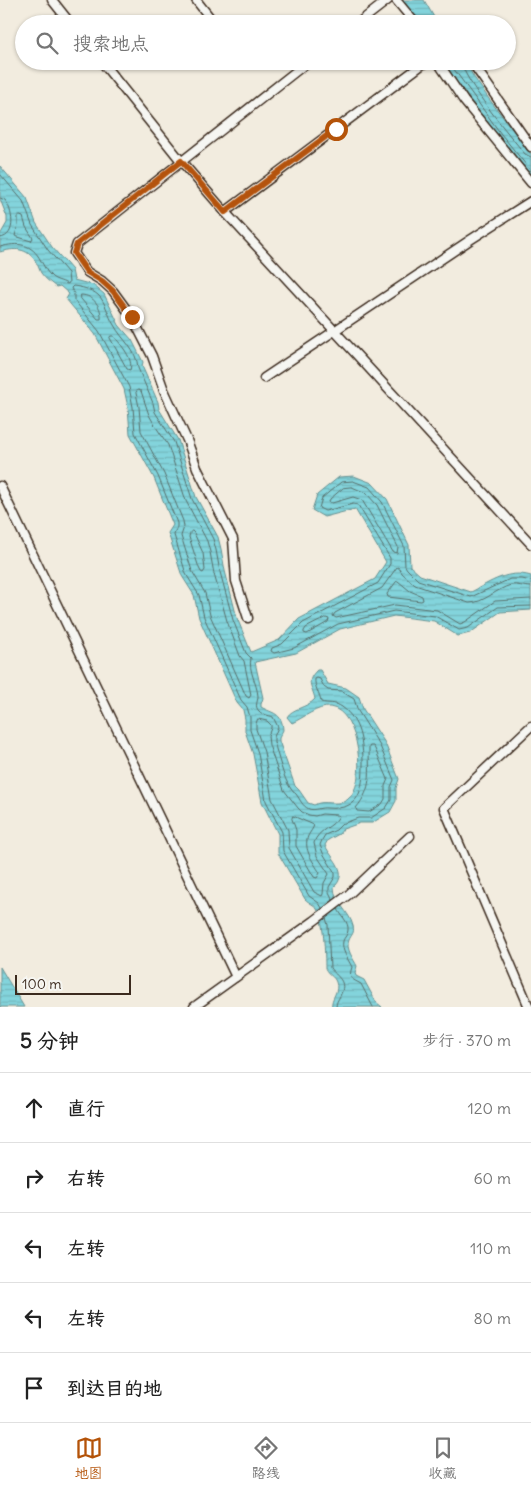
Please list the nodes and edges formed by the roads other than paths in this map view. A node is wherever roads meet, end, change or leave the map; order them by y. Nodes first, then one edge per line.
1 (52, 0) edge
2 (196, 0) edge
3 (388, 0) edge
4 (396, 0) edge
5 (64, 15) edge
6 (208, 15) edge
7 (369, 15) edge
8 (408, 15) edge
9 (108, 70) edge
10 (297, 70) edge
11 (415, 70) edge
12 (443, 70) edge
13 (477, 70) edge
14 (531, 148) edge
15 (181, 161) junction
16 (531, 183) edge
17 (531, 201) edge
18 (225, 212) junction
19 (334, 330) junction
20 (264, 378) dead end
21 (0, 486) edge
22 (531, 544) edge
23 (248, 618) dead end
24 (531, 726) edge
25 (410, 836) dead end
26 (236, 977) junction
27 (194, 1007) edge
28 (529, 1007) edge

1 - 5 street
2 - 6 street
3 - 7 street
4 - 8 street
9 - 15 street
10 - 15 street
11 - 18 street
12 - 16 street
13 - 14 street
15 - 18 street
15 - 23 street
17 - 19 street
18 - 19 street
19 - 20 street
19 - 22 street
21 - 26 street
24 - 28 street
25 - 26 street
26 - 27 street

